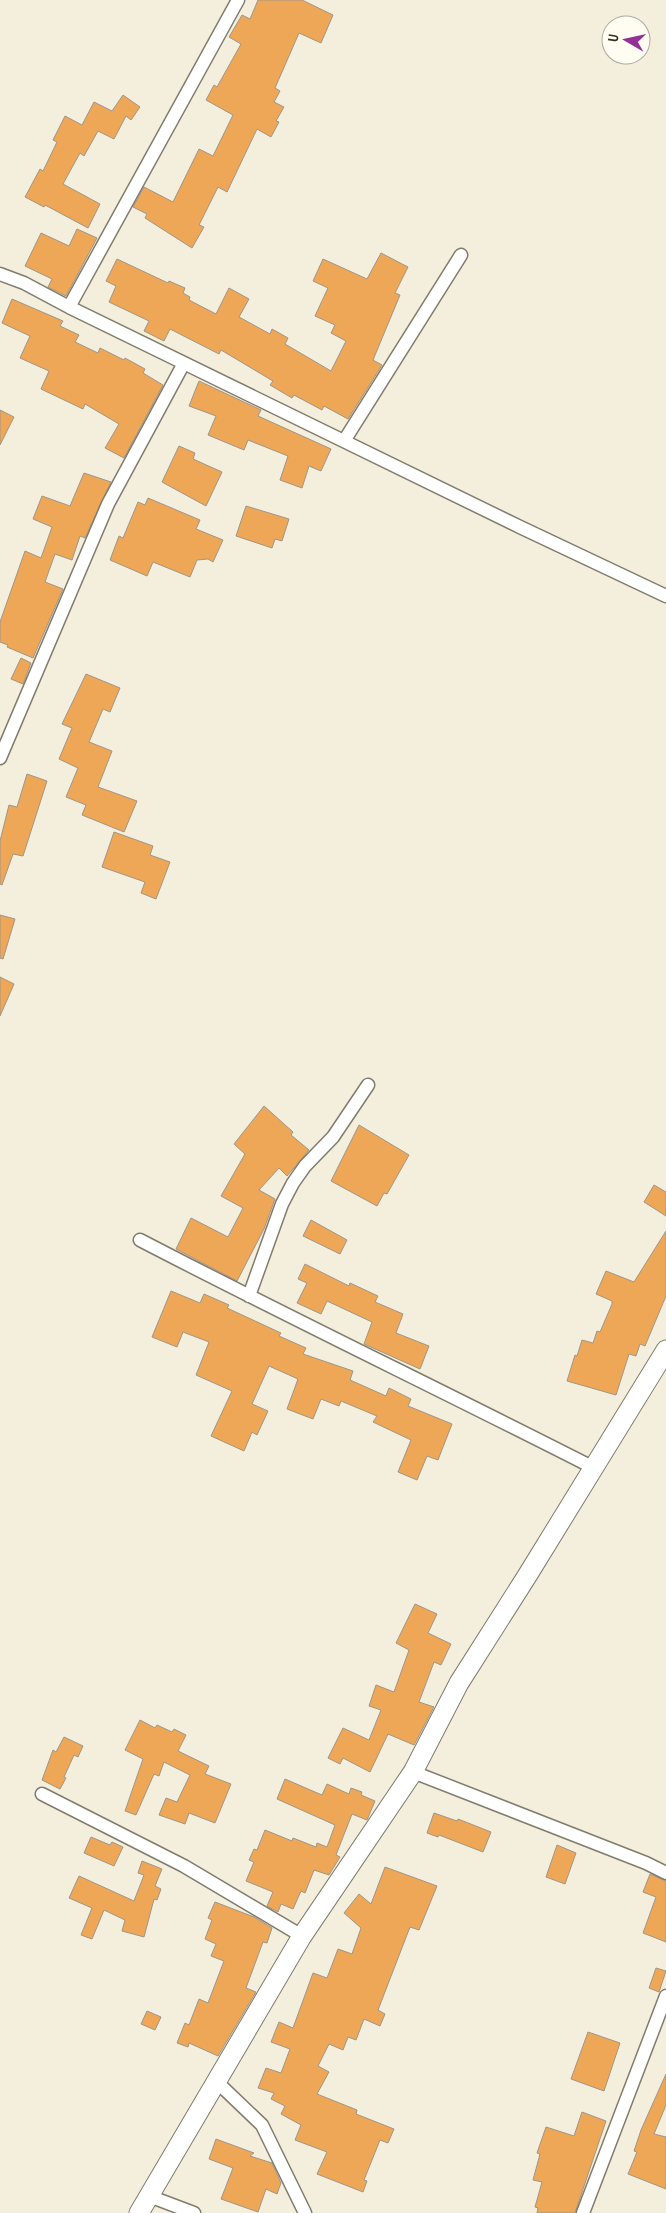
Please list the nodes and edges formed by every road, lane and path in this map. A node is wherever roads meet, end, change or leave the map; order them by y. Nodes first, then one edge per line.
1 (238, 0) edge
2 (461, 255) dead end
3 (0, 274) edge
4 (69, 307) junction
5 (184, 363) junction
6 (344, 441) junction
7 (666, 596) edge
8 (0, 758) edge
9 (368, 1085) dead end
10 (140, 1240) dead end
11 (248, 1296) junction
12 (666, 1350) edge
13 (594, 1468) junction
14 (413, 1772) junction
15 (42, 1794) dead end
16 (666, 1873) edge
17 (302, 1936) junction
18 (666, 1996) edge
19 (217, 2082) junction
20 (149, 2196) junction
21 (139, 2213) edge
22 (194, 2213) edge
23 (305, 2213) edge
24 (583, 2213) edge

1 - 4 street
2 - 6 street
3 - 4 street
4 - 5 street
5 - 6 street
5 - 8 street
6 - 7 street
9 - 11 street
10 - 11 street
11 - 13 street
12 - 13 main road
13 - 14 main road
14 - 16 street
14 - 17 main road
15 - 17 street
17 - 19 main road
18 - 24 street
19 - 20 main road
19 - 23 street
20 - 21 main road
20 - 22 street

